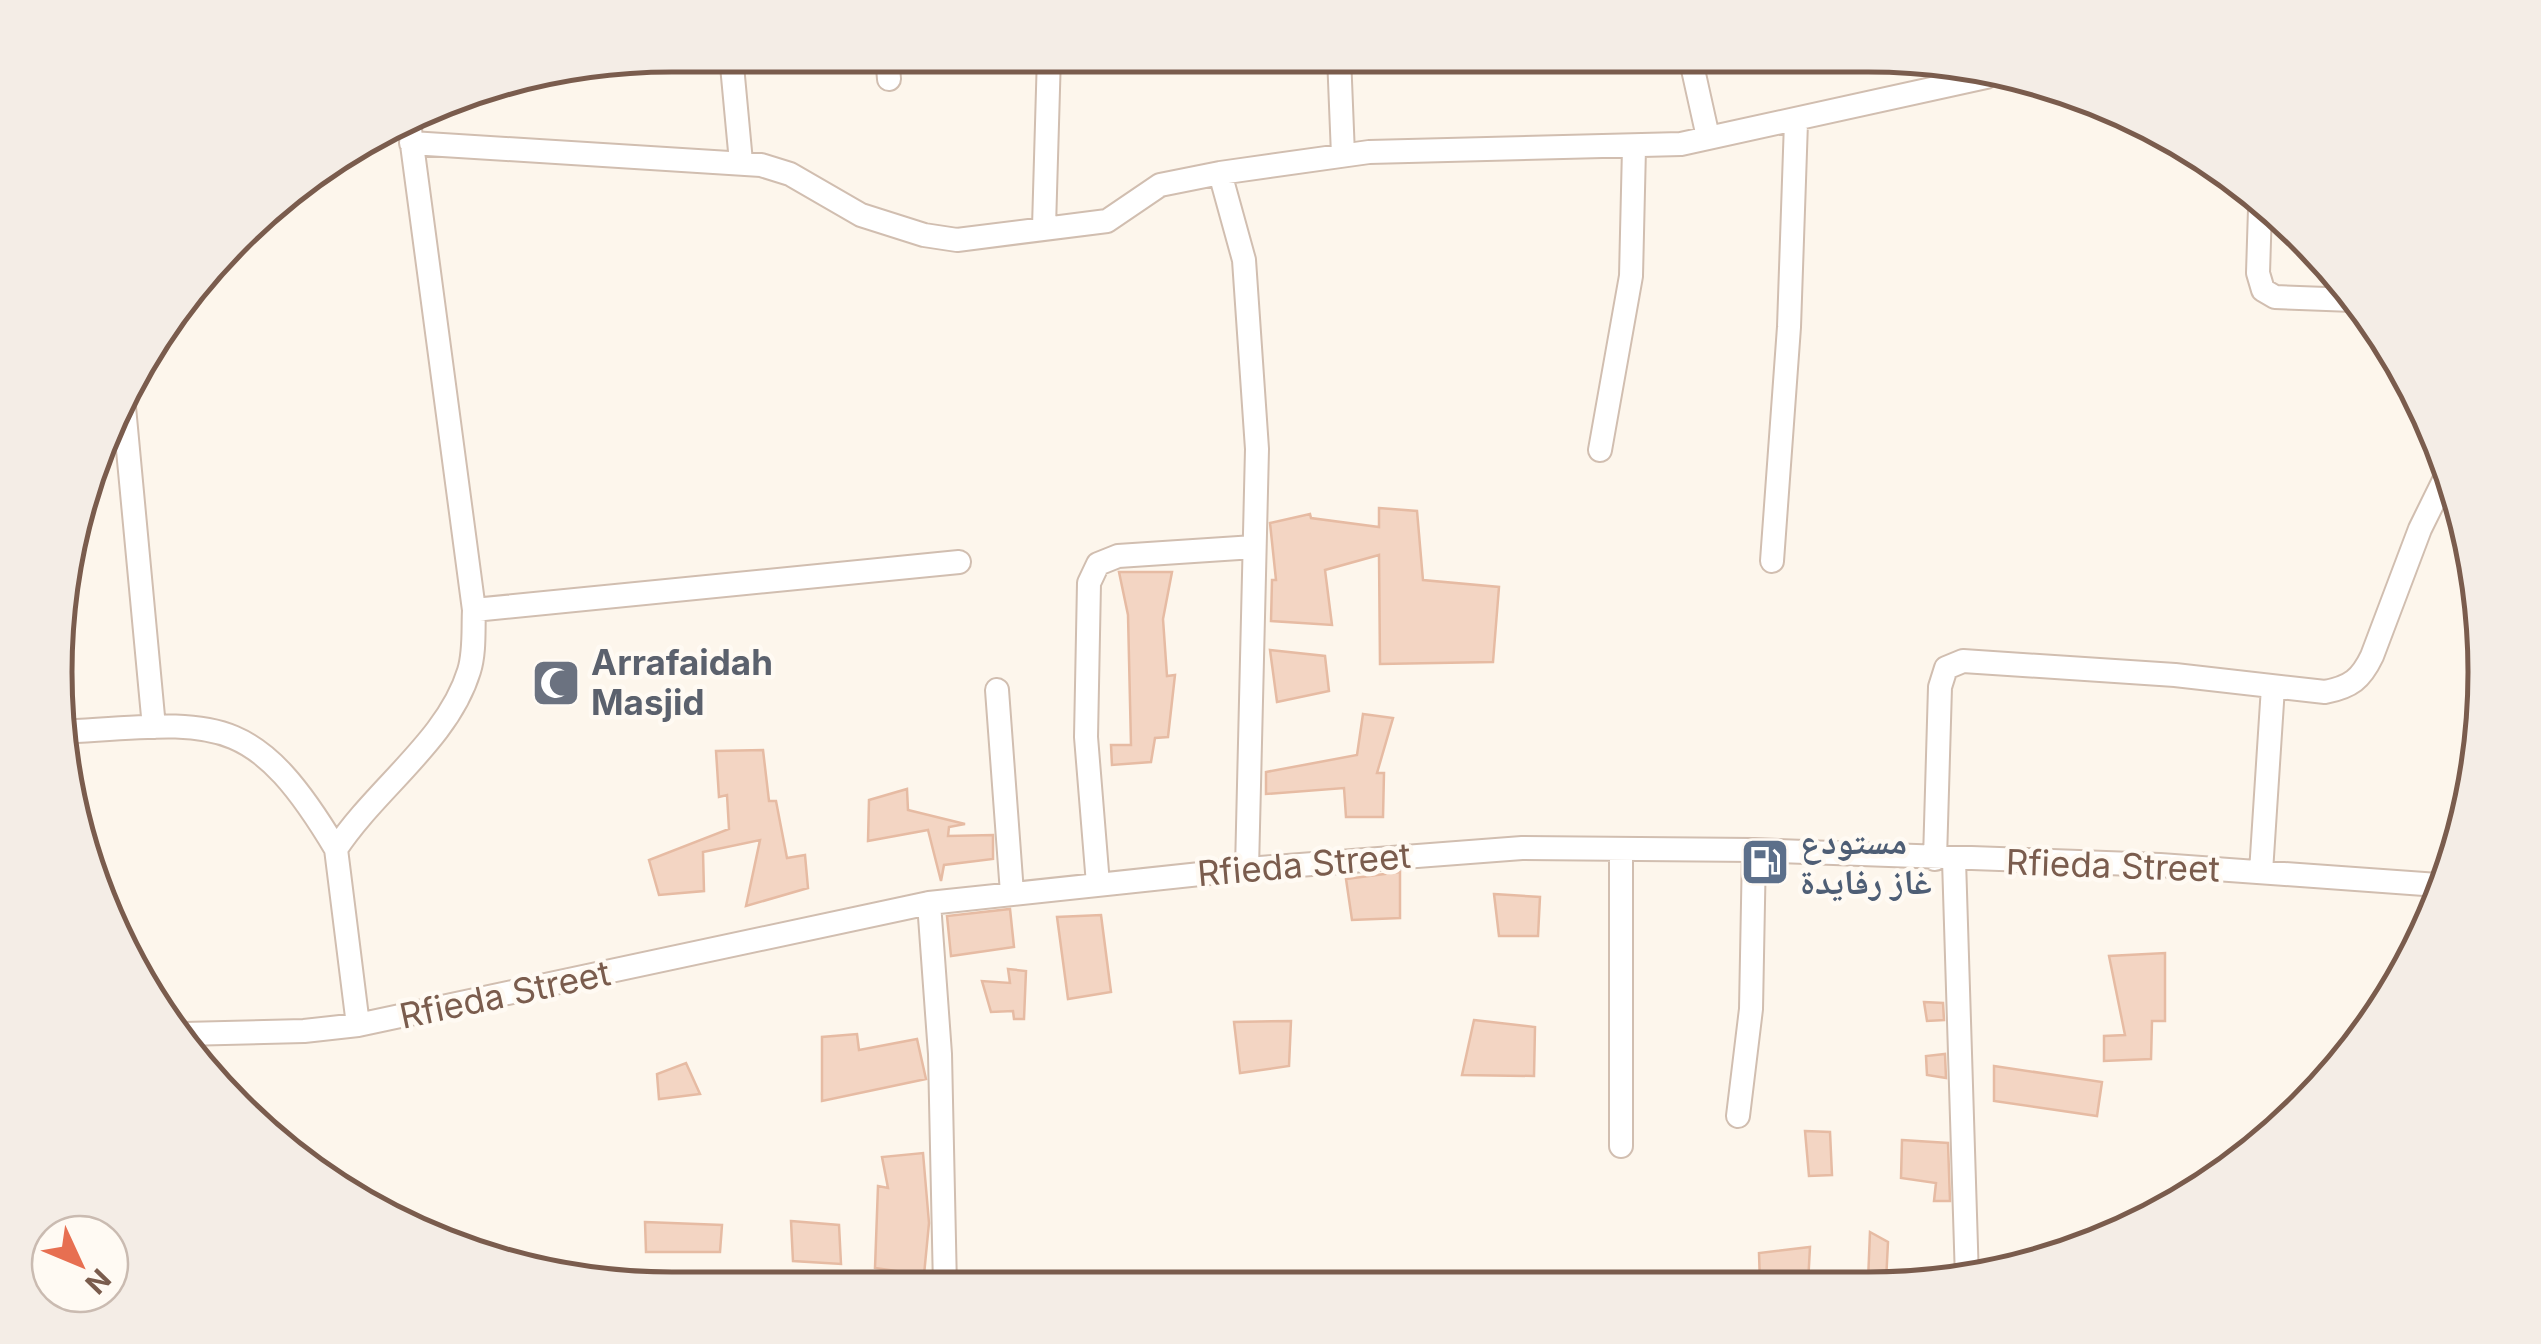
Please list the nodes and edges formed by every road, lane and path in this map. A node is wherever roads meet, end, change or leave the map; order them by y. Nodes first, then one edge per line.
1 (732, 72) edge
2 (1049, 72) edge
3 (1340, 72) edge
4 (1694, 72) edge
5 (1968, 81) edge
6 (1796, 122) junction
7 (410, 132) edge
8 (411, 132) edge
9 (1708, 137) junction
10 (1634, 148) junction
11 (1343, 156) junction
12 (740, 162) junction
13 (1220, 173) junction
14 (2260, 217) edge
15 (1044, 227) junction
16 (2339, 299) edge
17 (126, 426) edge
18 (1600, 450) dead end
19 (2440, 489) edge
20 (1254, 547) junction
21 (1772, 561) dead end
22 (959, 562) dead end
23 (474, 610) junction
24 (2273, 687) junction
25 (997, 690) dead end
26 (154, 727) junction
27 (76, 731) edge
28 (336, 848) junction
29 (1622, 849) junction
30 (1754, 850) junction
31 (1944, 859) junction
32 (1247, 868) junction
33 (2261, 872) junction
34 (1098, 884) junction
35 (2429, 884) edge
36 (1012, 893) junction
37 (929, 903) junction
38 (358, 1025) junction
39 (194, 1034) edge
40 (1738, 1116) dead end
41 (1621, 1146) dead end
42 (1966, 1263) edge
43 (945, 1272) edge

1 - 12 street
2 - 15 street
3 - 11 street
4 - 9 street
5 - 6 street
6 - 9 street
6 - 21 street
7 - 23 street
8 - 12 street
9 - 10 street
10 - 11 street
10 - 18 street
11 - 13 street
12 - 15 street
13 - 15 street
13 - 20 street
14 - 16 street
17 - 26 street
19 - 24 street
20 - 32 street
20 - 34 street
22 - 23 street
23 - 28 street
24 - 31 street
24 - 33 street
25 - 36 street
26 - 27 street
26 - 28 street
28 - 38 street
29 - 30 street, Rfieda Street
29 - 32 street, Rfieda Street
29 - 41 street
30 - 31 street, Rfieda Street
30 - 40 street
31 - 33 street, Rfieda Street
31 - 42 street
32 - 34 street, Rfieda Street
33 - 35 street, Rfieda Street
34 - 36 street, Rfieda Street
36 - 37 street, Rfieda Street
37 - 38 street, Rfieda Street
37 - 43 street
38 - 39 street, Rfieda Street

